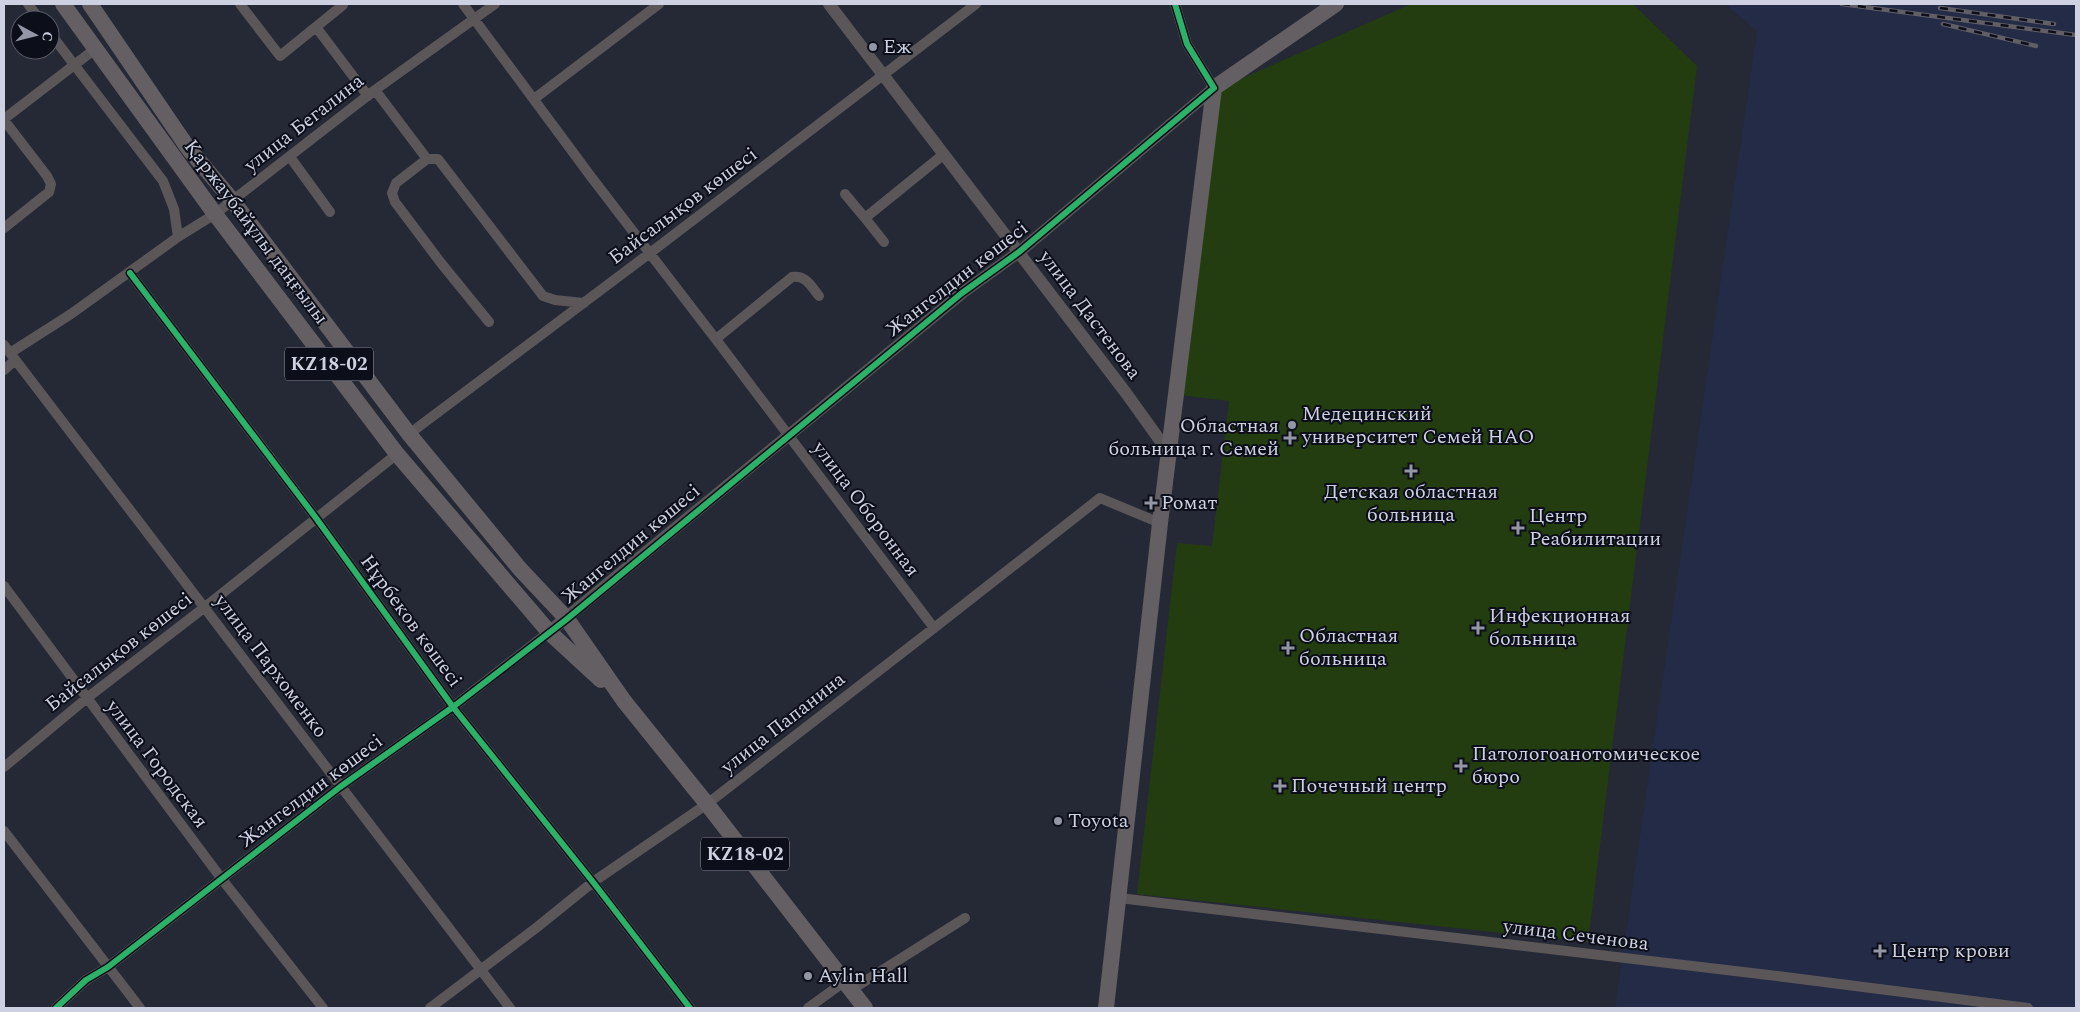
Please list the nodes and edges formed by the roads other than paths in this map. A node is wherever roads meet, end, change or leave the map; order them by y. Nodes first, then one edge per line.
1 (63, 4) edge
2 (90, 4) edge
3 (240, 4) edge
4 (342, 4) edge
5 (463, 4) edge
6 (495, 4) edge
7 (659, 4) edge
8 (829, 4) edge
9 (976, 4) edge
10 (1175, 4) edge
11 (1336, 4) edge
12 (474, 19) junction
13 (316, 27) junction
14 (60, 46) edge
15 (95, 49) junction
16 (74, 65) junction
17 (883, 75) junction
18 (1214, 88) junction
19 (372, 93) junction
20 (534, 99) junction
21 (4, 120) edge
22 (944, 154) junction
23 (290, 157) junction
24 (427, 159) junction
25 (845, 194) dead end
26 (232, 200) junction
27 (330, 212) dead end
28 (215, 214) junction
29 (865, 218) junction
30 (4, 228) edge
31 (178, 237) junction
32 (884, 242) dead end
33 (1019, 252) junction
34 (650, 253) junction
35 (130, 273) junction
36 (819, 296) dead end
37 (584, 303) junction
38 (489, 322) dead end
39 (716, 339) junction
40 (9, 353) edge
41 (4, 370) edge
42 (409, 434) junction
43 (789, 436) junction
44 (1169, 452) junction
45 (397, 454) junction
46 (316, 518) junction
47 (1160, 522) junction
48 (4, 586) edge
49 (205, 607) junction
50 (567, 619) junction
51 (934, 628) junction
52 (549, 632) junction
53 (87, 698) junction
54 (624, 701) junction
55 (453, 707) junction
56 (4, 767) edge
57 (340, 787) junction
58 (706, 804) junction
59 (4, 831) edge
60 (220, 878) junction
61 (593, 882) junction
62 (1119, 898) junction
63 (965, 918) dead end
64 (108, 967) junction
65 (479, 969) junction
66 (847, 986) junction
67 (56, 1008) edge
68 (140, 1008) edge
69 (323, 1008) edge
70 (430, 1008) edge
71 (510, 1008) edge
72 (690, 1008) edge
73 (808, 1008) edge
74 (865, 1008) edge
75 (1106, 1008) edge
76 (2028, 1008) edge

1 - 15 highway, Қаржаубайұлы даңғылы / KZ18-02
2 - 26 highway, Қаржаубайұлы даңғылы / KZ18-02
3 - 13 street
4 - 13 street
5 - 12 street, улица Оборонная
6 - 12 street, улица Бегалина
7 - 20 street
8 - 17 street, улица Дастенова
9 - 17 street, Байсалықов көшесі
10 - 18 street
11 - 18 highway, Жангелдин көшесі
12 - 19 street, улица Бегалина
12 - 20 street, улица Оборонная
13 - 19 street
14 - 16 street
15 - 16 street
15 - 28 highway, Қаржаубайұлы даңғылы / KZ18-02
16 - 21 street
16 - 31 street
17 - 22 street, улица Дастенова
17 - 34 street, Байсалықов көшесі
18 - 33 street, Жангелдин көшесі
18 - 44 highway
19 - 23 street, улица Бегалина
19 - 24 street
20 - 34 street, улица Оборонная
21 - 30 street
22 - 29 street
22 - 33 street, улица Дастенова
23 - 26 street, улица Бегалина
23 - 27 street
24 - 37 street
24 - 38 street
25 - 29 street
26 - 28 street, улица Бегалина
26 - 42 highway, Қаржаубайұлы даңғылы / KZ18-02
28 - 31 street, улица Бегалина
28 - 45 highway, Қаржаубайұлы даңғылы / KZ18-02
29 - 32 street
31 - 35 street, улица Бегалина
33 - 43 street, Жангелдин көшесі
33 - 44 street, улица Дастенова
34 - 37 street, Байсалықов көшесі
34 - 39 street, улица Оборонная
35 - 40 street, улица Бегалина
35 - 46 street, Нұрбеков көшесі
36 - 39 street
37 - 42 street, Байсалықов көшесі
39 - 43 street, улица Оборонная
40 - 41 street, улица Бегалина
40 - 49 street, улица Пархоменко
42 - 50 highway, Қаржаубайұлы даңғылы / KZ18-02
43 - 50 street, Жангелдин көшесі
43 - 51 street, улица Оборонная
44 - 47 highway
45 - 46 street, Байсалықов көшесі
45 - 52 highway, Қаржаубайұлы даңғылы / KZ18-02
46 - 49 street, Байсалықов көшесі
46 - 55 street, Нұрбеков көшесі
47 - 51 street, улица Папанина
47 - 62 highway
48 - 53 street, улица Городская
49 - 53 street, Байсалықов көшесі
49 - 57 street, улица Пархоменко
50 - 52 street, Жангелдин көшесі
50 - 54 highway, Қаржаубайұлы даңғылы / KZ18-02
51 - 58 street, улица Папанина
52 - 54 highway, Қаржаубайұлы даңғылы / KZ18-02
52 - 55 street, Жангелдин көшесі
53 - 56 street, Байсалықов көшесі
53 - 60 street, улица Городская
54 - 58 highway, Қаржаубайұлы даңғылы / KZ18-02
55 - 57 street, Жангелдин көшесі
55 - 61 street, Нұрбеков көшесі
57 - 60 street, Жангелдин көшесі
57 - 65 street, улица Пархоменко
58 - 61 street, улица Папанина
58 - 66 highway, Қаржаубайұлы даңғылы / KZ18-02
59 - 64 street
60 - 64 street, Жангелдин көшесі
60 - 69 street, улица Городская
61 - 65 street, улица Папанина
61 - 72 street, Нұрбеков көшесі
62 - 75 highway
62 - 76 street, улица Сеченова
63 - 66 street
64 - 67 street, Жангелдин көшесі
64 - 68 street
65 - 70 street, улица Папанина
65 - 71 street, улица Пархоменко
66 - 73 street
66 - 74 highway, Қаржаубайұлы даңғылы / KZ18-02

